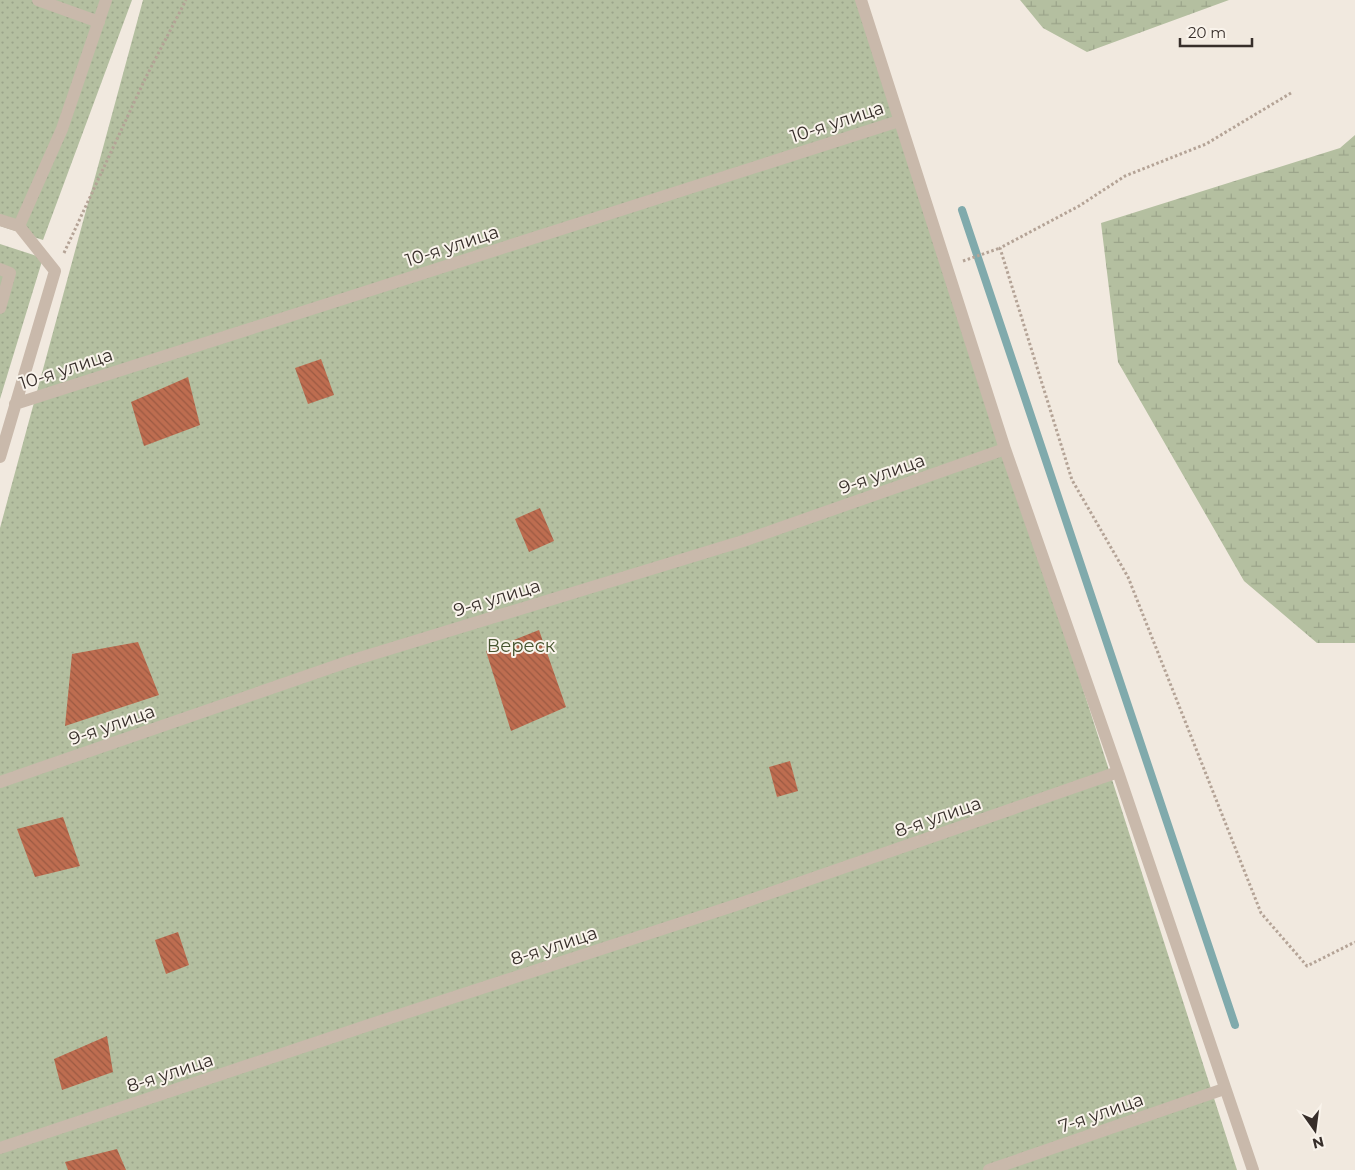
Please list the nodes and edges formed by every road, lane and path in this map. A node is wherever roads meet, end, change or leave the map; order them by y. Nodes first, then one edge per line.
1 (38, 0) edge
2 (106, 0) edge
3 (186, 0) edge
4 (861, 0) edge
5 (98, 22) junction
6 (1291, 93) dead end
7 (899, 121) junction
8 (0, 220) edge
9 (19, 226) junction
10 (1000, 248) junction
11 (946, 266) junction
12 (0, 269) edge
13 (55, 271) junction
14 (0, 308) edge
15 (15, 404) junction
16 (1005, 449) junction
17 (0, 457) edge
18 (1118, 772) junction
19 (0, 782) edge
20 (1355, 942) edge
21 (1224, 1089) junction
22 (0, 1148) edge
23 (989, 1170) edge
24 (1252, 1170) edge

1 - 5 street
2 - 5 street
3 - 13 path
4 - 7 street
5 - 9 street
6 - 10 path
7 - 11 street
7 - 15 street, 10-я улица
8 - 9 street
9 - 13 street
10 - 11 path
10 - 20 path
11 - 16 street
12 - 14 street
13 - 15 street
15 - 17 street
16 - 18 street
16 - 19 street, 9-я улица
18 - 21 street
18 - 22 street, 8-я улица
21 - 23 street, 7-я улица
21 - 24 street

